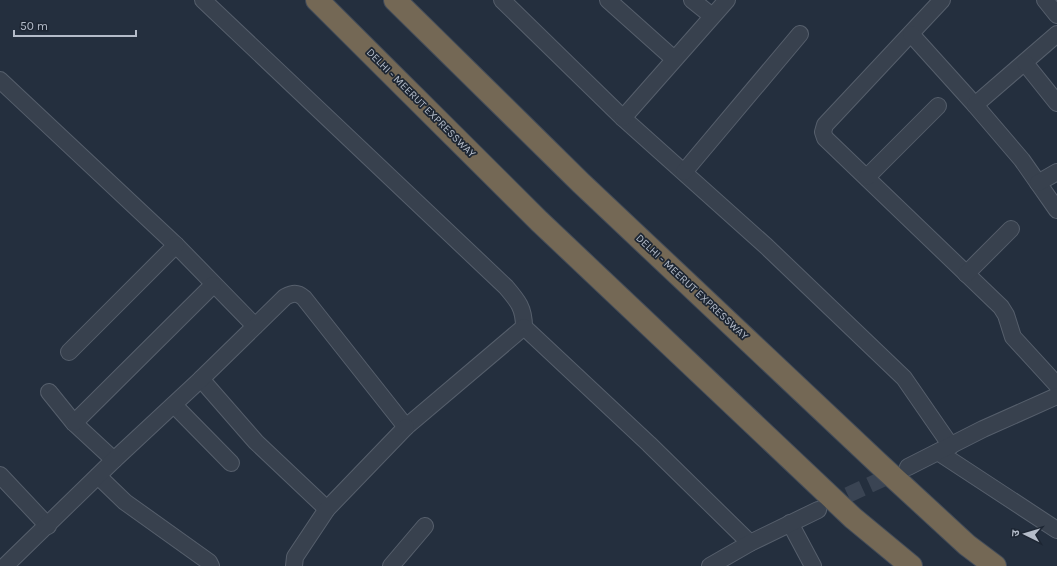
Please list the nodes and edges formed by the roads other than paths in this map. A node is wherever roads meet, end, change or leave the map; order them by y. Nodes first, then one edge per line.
1 (203, 0) edge
2 (317, 0) edge
3 (395, 0) edge
4 (502, 0) edge
5 (608, 0) edge
6 (692, 0) edge
7 (727, 0) edge
8 (942, 0) edge
9 (1045, 0) edge
10 (1057, 15) edge
11 (712, 16) junction
12 (800, 34) dead end
13 (911, 34) junction
14 (1057, 34) edge
15 (674, 59) junction
16 (1025, 63) junction
17 (0, 80) edge
18 (1057, 103) edge
19 (976, 105) junction
20 (938, 106) dead end
21 (623, 118) junction
22 (684, 172) junction
23 (1057, 172) edge
24 (866, 177) junction
25 (1038, 183) junction
26 (1057, 210) edge
27 (1011, 229) dead end
28 (176, 245) junction
29 (966, 274) junction
30 (213, 285) junction
31 (255, 326) junction
32 (524, 328) junction
33 (69, 352) dead end
34 (201, 379) junction
35 (1057, 385) edge
36 (49, 392) dead end
37 (1057, 396) edge
38 (174, 405) junction
39 (74, 423) junction
40 (406, 427) junction
41 (945, 449) junction
42 (114, 460) junction
43 (231, 463) dead end
44 (908, 467) tunnel mouth
45 (0, 475) edge
46 (98, 476) junction
47 (327, 508) junction
48 (818, 510) tunnel mouth
49 (790, 523) junction
50 (48, 526) junction
51 (425, 526) dead end
52 (1057, 530) edge
53 (750, 543) junction
54 (727, 562) edge
55 (5, 566) edge
56 (212, 566) edge
57 (294, 566) edge
58 (391, 566) edge
59 (710, 566) edge
60 (813, 566) edge
61 (911, 566) edge
62 (995, 566) edge

1 - 32 street
2 - 61 highway, DELHI - MEERUT EXPRESSWAY
3 - 62 highway, DELHI - MEERUT EXPRESSWAY
4 - 21 street
5 - 15 street
6 - 11 street
7 - 11 street
8 - 13 street
9 - 10 street
11 - 15 street
12 - 22 street
13 - 19 street
13 - 24 street
14 - 16 street
15 - 21 street
16 - 18 street
16 - 19 street
17 - 28 street
19 - 25 street
20 - 24 street
21 - 22 street
22 - 41 street
23 - 25 street
24 - 29 street
25 - 26 street
27 - 29 street
28 - 30 street
28 - 33 street
29 - 35 street
30 - 31 street
30 - 39 street
31 - 34 street
31 - 40 street
32 - 40 street
32 - 53 street
34 - 38 street
34 - 47 street
36 - 39 street
37 - 41 street
38 - 42 street
38 - 43 street
39 - 42 street
40 - 47 street
41 - 44 street
41 - 52 street
42 - 46 street
45 - 50 street
46 - 50 street
46 - 56 street
47 - 57 street
48 - 49 street
49 - 53 street
49 - 60 street
50 - 55 street
51 - 58 street
53 - 54 street
54 - 59 street

